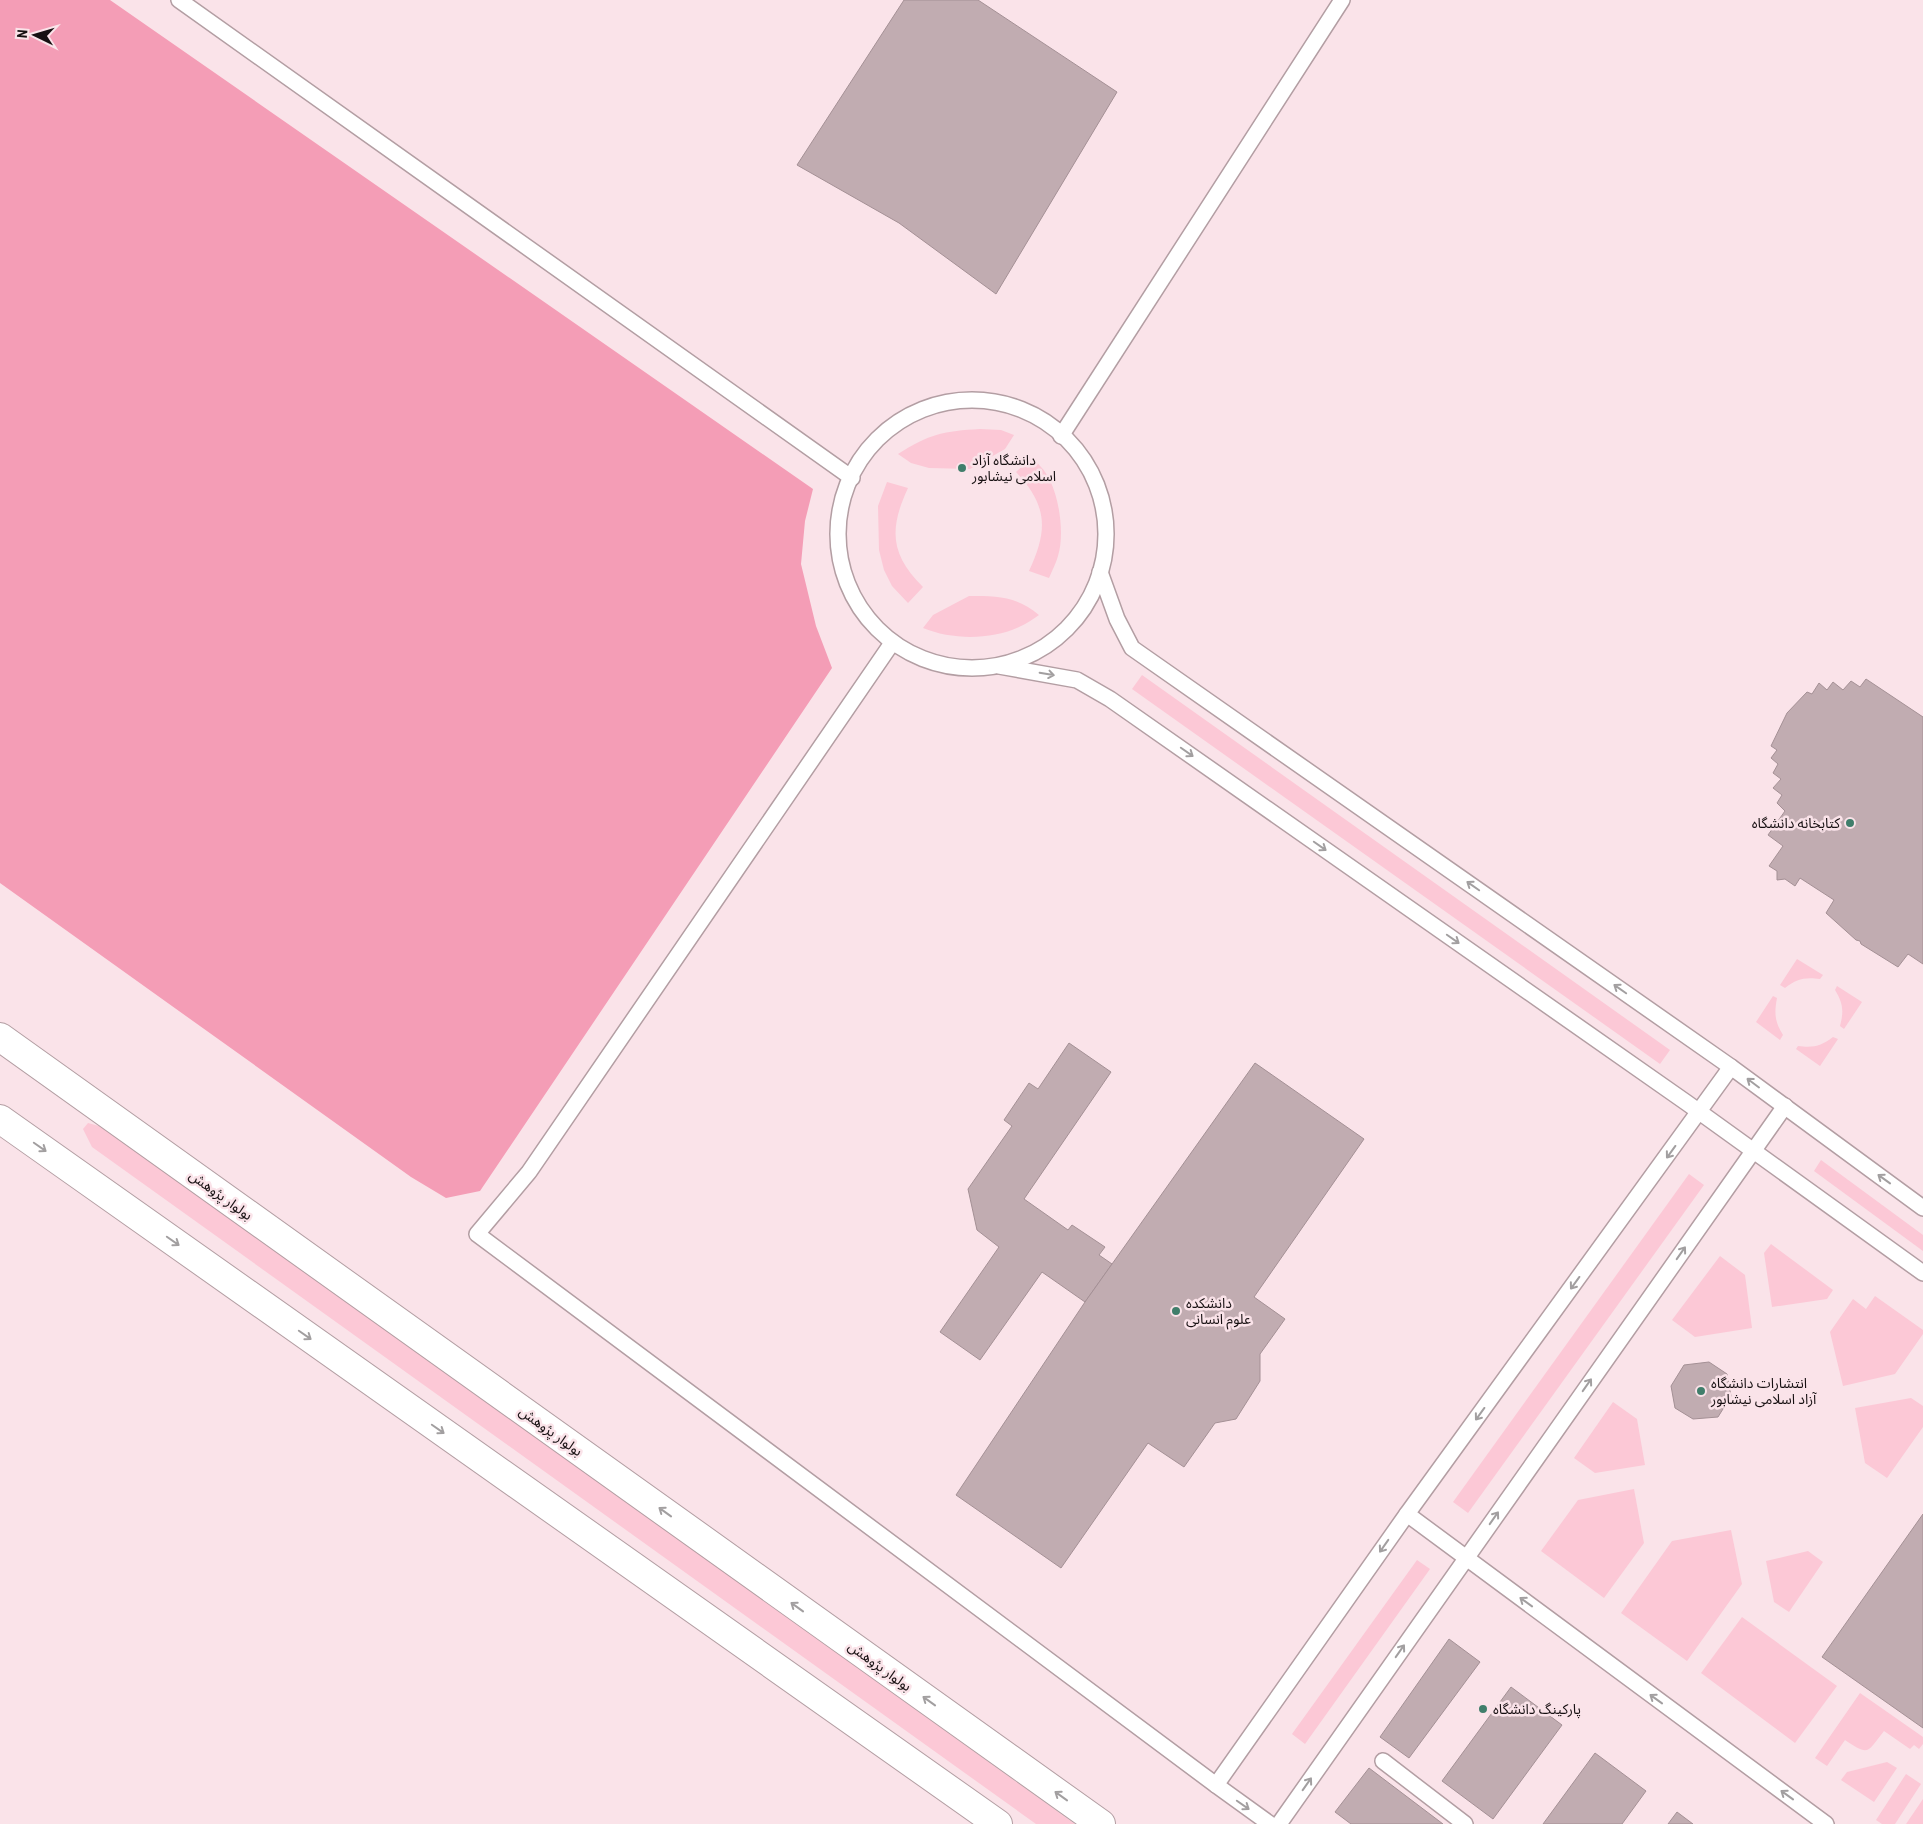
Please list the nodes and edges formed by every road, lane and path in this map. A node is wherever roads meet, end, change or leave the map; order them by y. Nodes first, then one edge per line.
1 (179, 0) edge
2 (1342, 0) edge
3 (1061, 436) junction
4 (852, 478) junction
5 (1100, 572) junction
6 (892, 643) junction
7 (999, 666) junction
8 (0, 1037) edge
9 (1731, 1067) junction
10 (1785, 1106) junction
11 (1700, 1112) junction
12 (0, 1119) edge
13 (1754, 1150) junction
14 (1923, 1208) edge
15 (1923, 1273) edge
16 (1407, 1514) junction
17 (1466, 1558) junction
18 (1383, 1761) dead end
19 (1216, 1785) junction
20 (998, 1824) edge
21 (1101, 1824) edge
22 (1270, 1824) edge
23 (1279, 1824) edge
24 (1465, 1824) edge
25 (1826, 1824) edge

1 - 4 lane
2 - 3 lane
3 - 4 lane
3 - 5 lane
4 - 6 lane
5 - 7 lane
9 -> 5 lane
6 - 7 lane
6 - 19 lane
7 -> 11 lane
21 -> 8 main road, بولوار پژوهش
10 -> 9 lane
9 - 11 lane
10 - 13 lane
14 -> 10 lane
11 - 13 lane
11 -> 16 lane
12 -> 20 main road
13 - 15 lane
17 -> 13 lane
16 - 17 lane
16 -> 19 lane
23 -> 17 lane
25 -> 17 lane
18 - 24 lane
19 -> 22 lane

